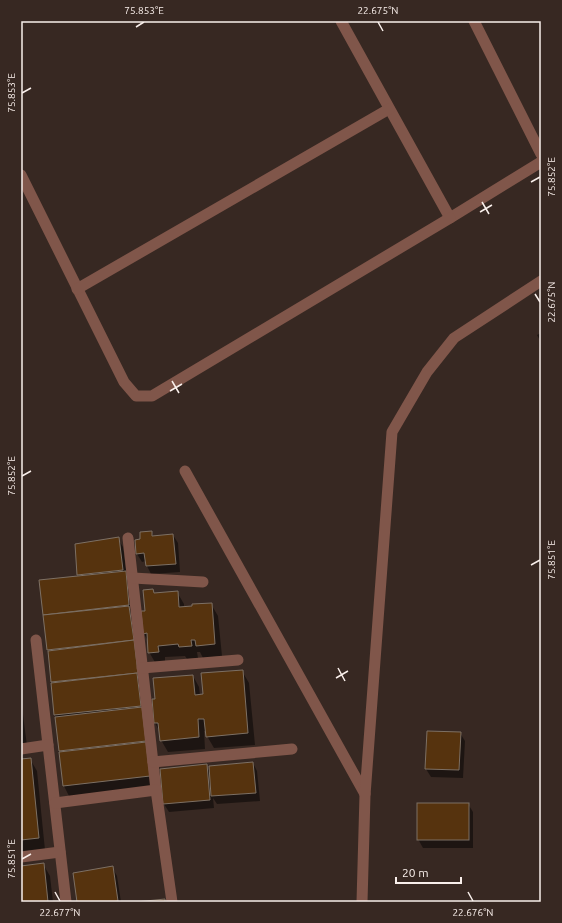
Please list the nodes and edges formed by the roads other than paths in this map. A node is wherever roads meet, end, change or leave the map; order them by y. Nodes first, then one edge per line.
1 (341, 21) edge
2 (474, 21) edge
3 (389, 109) junction
4 (541, 154) edge
5 (541, 162) edge
6 (21, 175) edge
7 (450, 218) junction
8 (541, 281) edge
9 (77, 289) junction
10 (185, 471) dead end
11 (128, 538) dead end
12 (132, 578) junction
13 (203, 582) dead end
14 (36, 640) dead end
15 (238, 660) dead end
16 (142, 668) junction
17 (48, 745) junction
18 (21, 749) edge
19 (292, 749) dead end
20 (153, 762) junction
21 (156, 790) junction
22 (365, 795) junction
23 (55, 803) junction
24 (60, 852) junction
25 (21, 857) edge
26 (66, 902) edge
27 (172, 902) edge
28 (362, 902) edge

1 - 3 street
2 - 4 street
3 - 7 street
3 - 9 street
5 - 7 street
6 - 9 street
7 - 9 street
8 - 22 street
10 - 22 street
11 - 12 street
12 - 13 street
12 - 16 street
14 - 17 street
15 - 16 street
16 - 20 street
17 - 18 street
17 - 23 street
19 - 20 street
20 - 21 street
21 - 23 street
21 - 27 street
22 - 28 street
23 - 24 street
24 - 25 street
24 - 26 street

